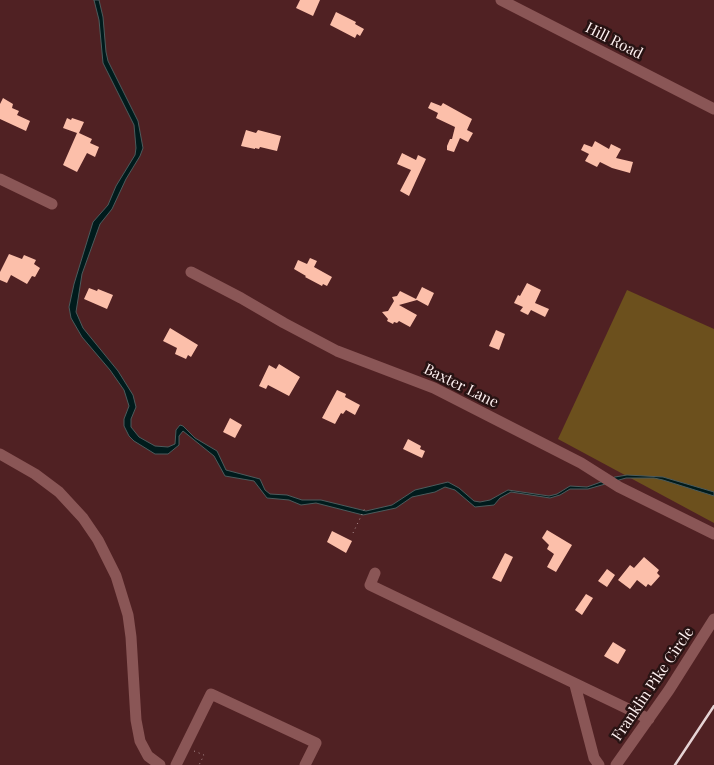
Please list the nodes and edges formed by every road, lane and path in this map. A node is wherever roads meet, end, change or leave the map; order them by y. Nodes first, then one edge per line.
1 (500, 0) edge
2 (714, 109) edge
3 (0, 179) edge
4 (52, 204) dead end
5 (191, 272) dead end
6 (0, 454) edge
7 (365, 508) dead end
8 (353, 534) dead end
9 (714, 534) edge
10 (376, 573) dead end
11 (714, 618) edge
12 (575, 685) junction
13 (649, 719) junction
14 (185, 746) junction
15 (157, 764) edge
16 (176, 765) edge
17 (199, 765) edge
18 (305, 765) edge
19 (599, 765) edge
20 (616, 765) edge

1 - 2 street, Hill Road
3 - 4 street
5 - 9 street, Baxter Lane
6 - 15 street
7 - 8 path
10 - 12 street
11 - 13 street, Franklin Pike Circle
12 - 13 street
12 - 19 street
13 - 20 street, Franklin Pike Circle
14 - 16 street
14 - 17 path
14 - 18 street

